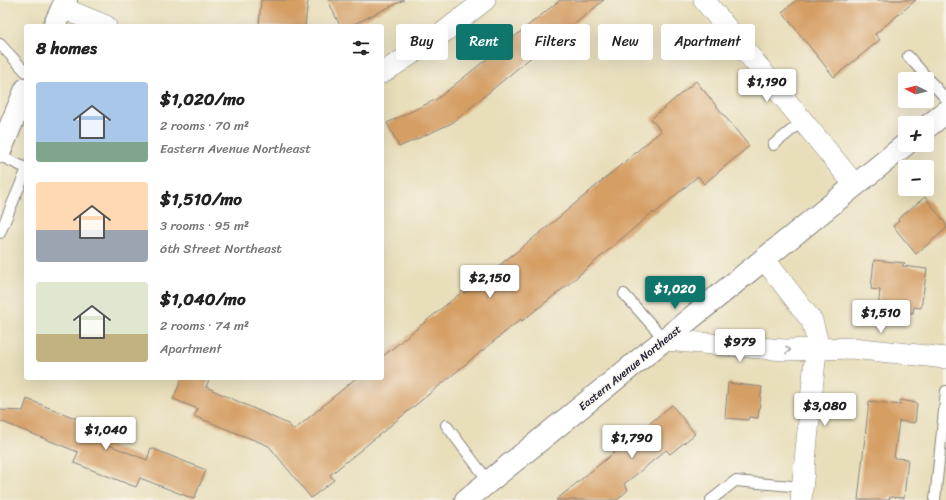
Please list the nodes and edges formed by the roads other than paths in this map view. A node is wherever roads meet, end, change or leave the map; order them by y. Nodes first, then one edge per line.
1 (485, 0) edge
2 (704, 0) edge
3 (61, 11) edge
4 (100, 24) edge
5 (0, 44) edge
6 (908, 56) dead end
7 (24, 70) edge
8 (384, 72) edge
9 (24, 97) edge
10 (941, 115) edge
11 (802, 121) junction
12 (773, 145) dead end
13 (0, 151) edge
14 (898, 151) edge
15 (0, 156) edge
16 (24, 169) edge
17 (24, 175) edge
18 (855, 185) junction
19 (0, 233) edge
20 (764, 259) junction
21 (624, 294) dead end
22 (665, 340) junction
23 (817, 350) junction
24 (946, 358) edge
25 (946, 391) edge
26 (446, 425) dead end
27 (489, 482) junction
28 (802, 493) edge
29 (466, 500) edge
30 (711, 500) edge
31 (935, 500) edge

1 - 8 street
2 - 11 street
3 - 4 street
5 - 7 lane
6 - 10 lane
9 - 13 street
11 - 12 lane
11 - 18 street
14 - 18 street, Eastern Avenue Northeast
15 - 16 lane
17 - 19 lane
18 - 20 street, Eastern Avenue Northeast
20 - 22 street, Eastern Avenue Northeast
20 - 23 street
21 - 22 lane
22 -> 23 street
22 - 27 street, Eastern Avenue Northeast
23 - 24 street
23 - 28 street
25 - 31 lane
26 - 27 lane
27 - 29 street, Eastern Avenue Northeast
28 - 30 lane

